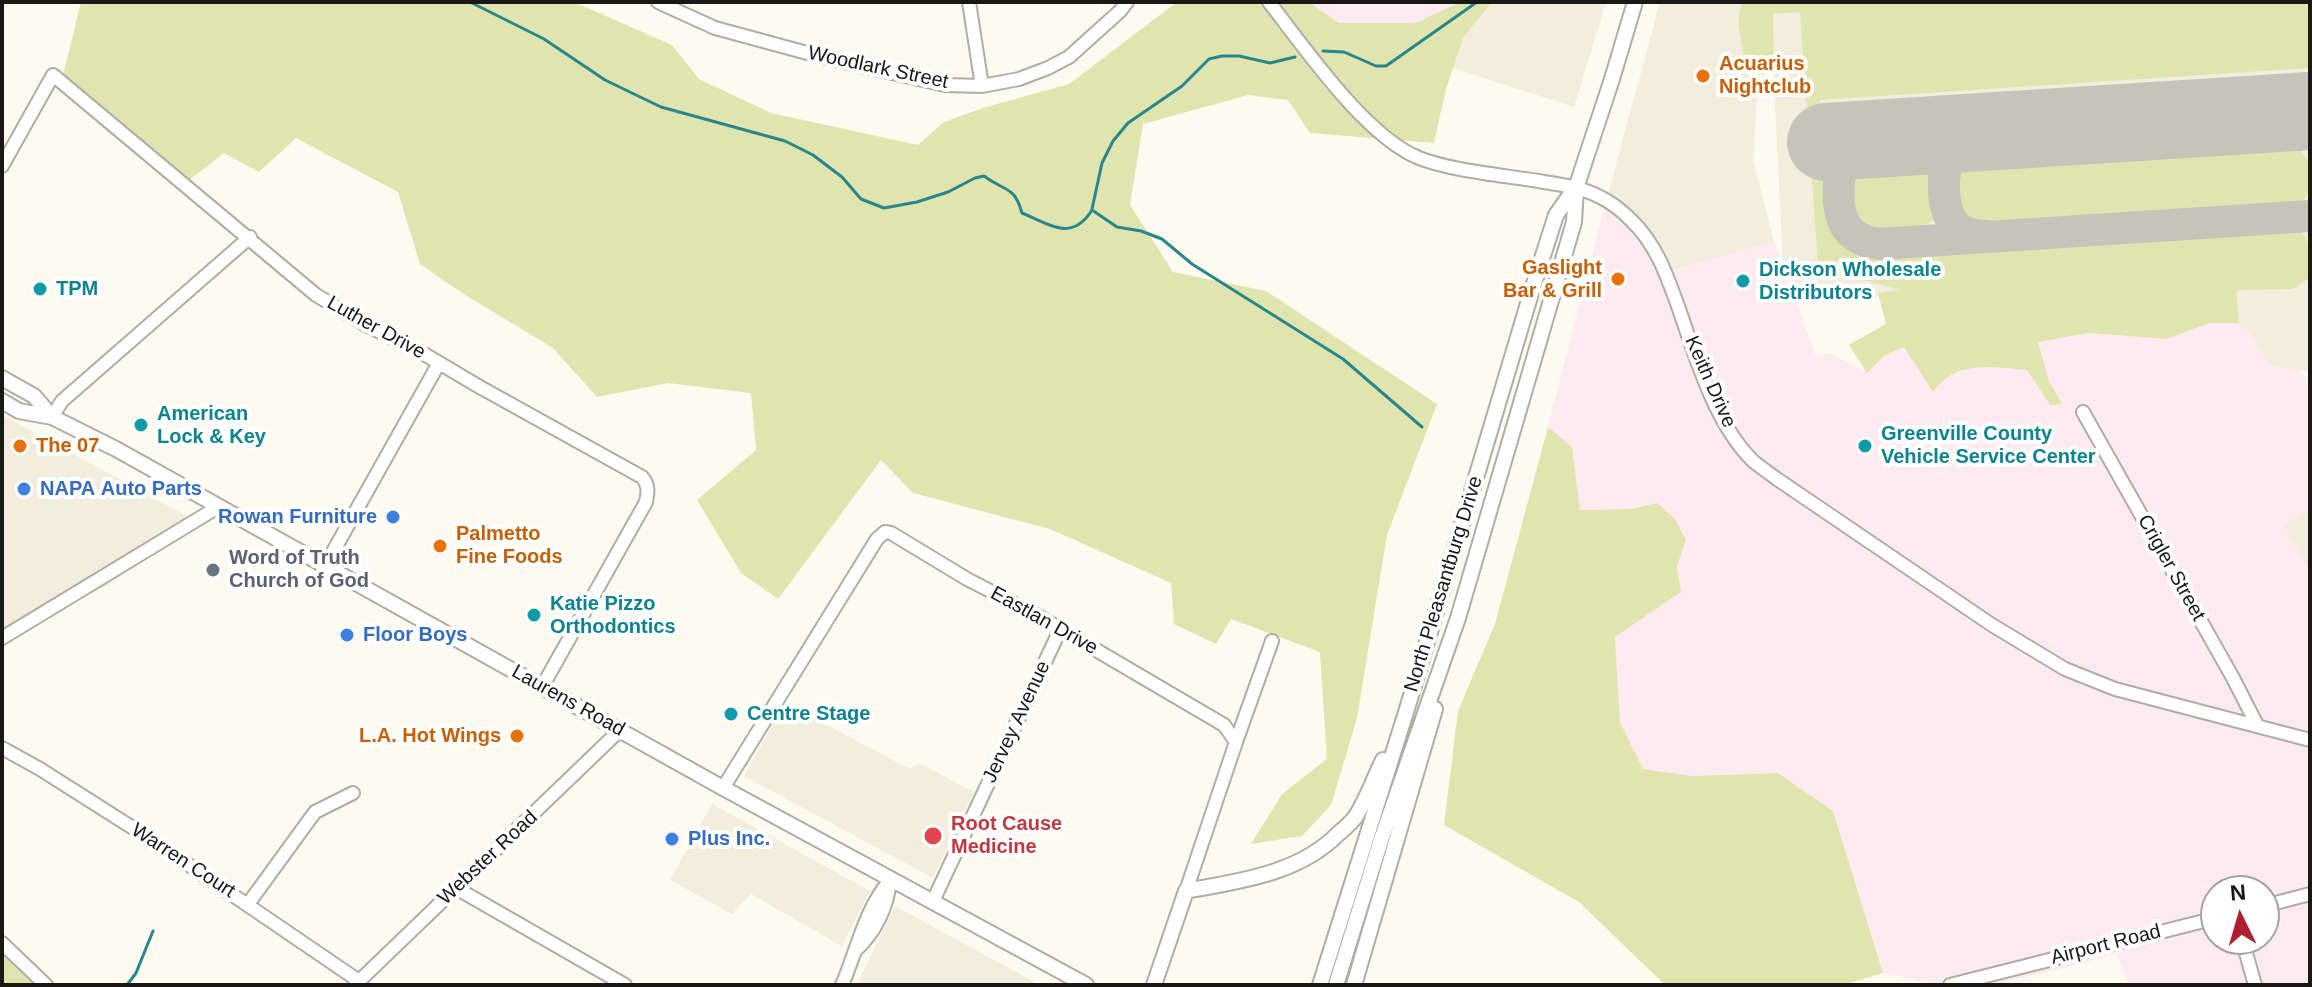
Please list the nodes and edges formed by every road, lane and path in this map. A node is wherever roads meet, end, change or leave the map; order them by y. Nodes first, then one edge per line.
1 (658, 2) edge
2 (969, 2) edge
3 (1127, 2) edge
4 (1269, 2) edge
5 (1635, 2) edge
6 (982, 86) junction
7 (2, 166) edge
8 (1576, 188) junction
9 (250, 237) junction
10 (439, 363) junction
11 (2, 378) edge
12 (2, 401) edge
13 (2083, 412) dead end
14 (52, 417) junction
15 (218, 507) junction
16 (325, 566) junction
17 (1458, 618) junction
18 (1060, 630) junction
19 (2, 638) edge
20 (1272, 641) dead end
21 (542, 687) junction
22 (1407, 709) junction
23 (2257, 725) junction
24 (620, 730) junction
25 (2310, 740) edge
26 (1236, 742) junction
27 (2, 748) edge
28 (723, 788) junction
29 (353, 793) dead end
30 (890, 880) junction
31 (456, 888) junction
32 (1186, 891) junction
33 (2310, 894) edge
34 (933, 901) junction
35 (2280, 902) edge
36 (248, 904) junction
37 (2200, 922) edge
38 (2, 943) edge
39 (2247, 955) edge
40 (357, 983) edge
41 (1956, 984) edge
42 (46, 985) edge
43 (625, 985) edge
44 (842, 985) edge
45 (1086, 985) edge
46 (1154, 985) edge
47 (1320, 985) edge
48 (1336, 985) edge
49 (1354, 985) edge
50 (2255, 985) edge

1 - 6 street, Woodlark Street
2 - 6 street
3 - 6 street, Woodlark Street
4 - 8 street, Keith Drive
5 - 8 main road, North Pleasantburg Drive
7 - 9 street, Luther Drive
8 - 17 main road, North Pleasantburg Drive
8 - 22 main road, North Pleasantburg Drive
8 - 23 street, Keith Drive
9 - 10 street, Luther Drive
9 - 14 street
10 - 16 street
10 - 21 street, Luther Drive
11 - 14 main road, Laurens Road
12 - 14 main road, Laurens Road
13 - 23 street, Crigler Street
14 - 15 main road, Laurens Road
15 - 16 main road, Laurens Road
15 - 19 street
16 - 21 main road, Laurens Road
17 - 48 main road, North Pleasantburg Drive
17 - 49 main road
18 - 26 street, Eastlan Drive
18 - 28 street, Eastlan Drive
18 - 34 street, Jervey Avenue
20 - 26 street
21 - 24 main road, Laurens Road
22 - 32 main road
22 - 47 main road, North Pleasantburg Drive
23 - 25 street, Keith Drive
24 - 28 main road, Laurens Road
24 - 31 street, Webster Road
26 - 32 street
27 - 36 street, Warren Court
28 - 30 main road, Laurens Road
29 - 36 street
30 - 34 main road, Laurens Road
30 - 44 street
31 - 40 street, Webster Road
31 - 43 street
32 - 46 main road
33 - 35 street
34 - 45 main road, Laurens Road
36 - 40 street, Warren Court
37 - 41 street, Airport Road
38 - 42 street
39 - 50 street

